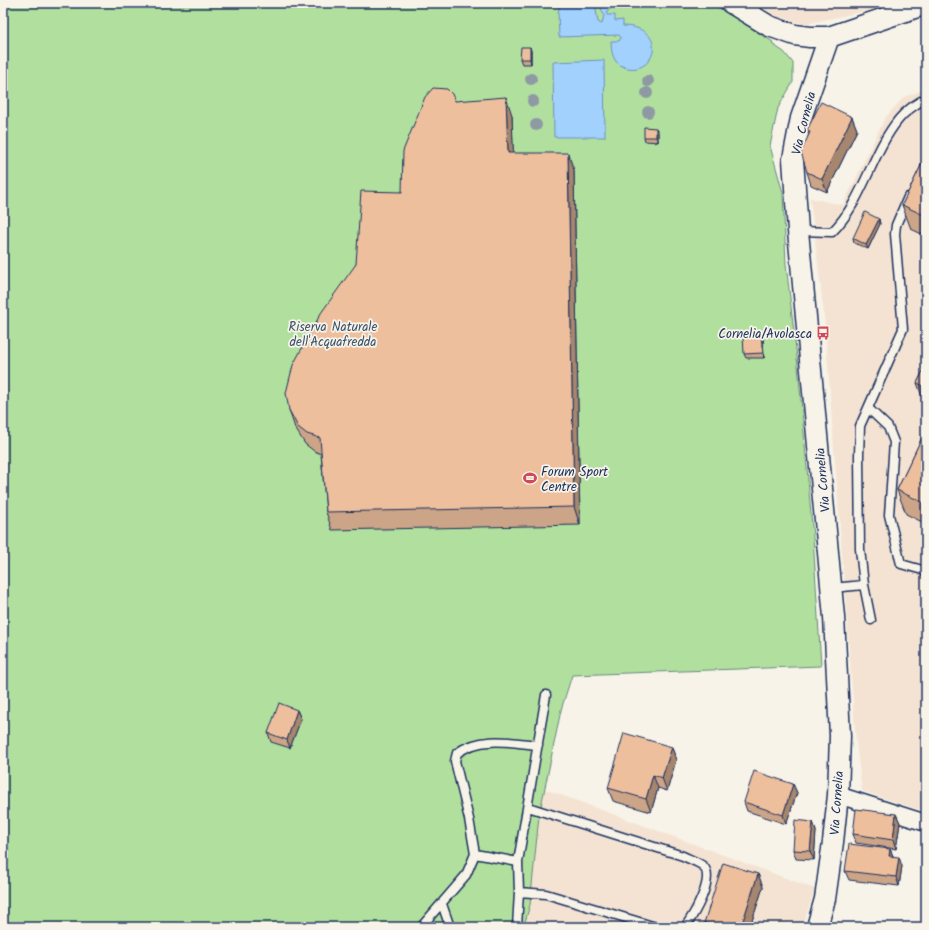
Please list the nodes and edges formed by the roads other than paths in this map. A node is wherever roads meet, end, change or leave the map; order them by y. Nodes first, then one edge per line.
1 (731, 3) edge
2 (926, 4) edge
3 (829, 37) junction
4 (926, 98) edge
5 (913, 188) edge
6 (798, 231) junction
7 (868, 408) junction
8 (926, 571) edge
9 (864, 585) junction
10 (832, 588) junction
11 (871, 620) dead end
12 (546, 695) dead end
13 (538, 744) junction
14 (838, 795) junction
15 (528, 807) junction
16 (926, 823) edge
17 (475, 854) junction
18 (518, 862) junction
19 (519, 892) junction
20 (442, 904) junction
21 (421, 927) edge
22 (450, 927) edge
23 (516, 927) edge
24 (656, 927) edge
25 (685, 927) edge
26 (817, 927) edge

1 - 3 street
2 - 3 street
3 - 6 street, Via Cornelia
4 - 6 lane
5 - 7 lane
6 - 10 street, Via Cornelia
7 - 8 lane
7 - 9 lane
9 - 10 lane
9 - 11 lane
10 - 14 street, Via Cornelia
12 - 13 lane
13 - 15 lane
13 - 17 lane
14 - 16 street
14 - 26 street, Via Cornelia
15 - 18 lane
15 - 25 lane
17 - 18 lane
17 - 20 lane
18 - 19 lane
19 - 23 lane
19 - 24 lane
20 - 21 lane
20 - 22 lane

